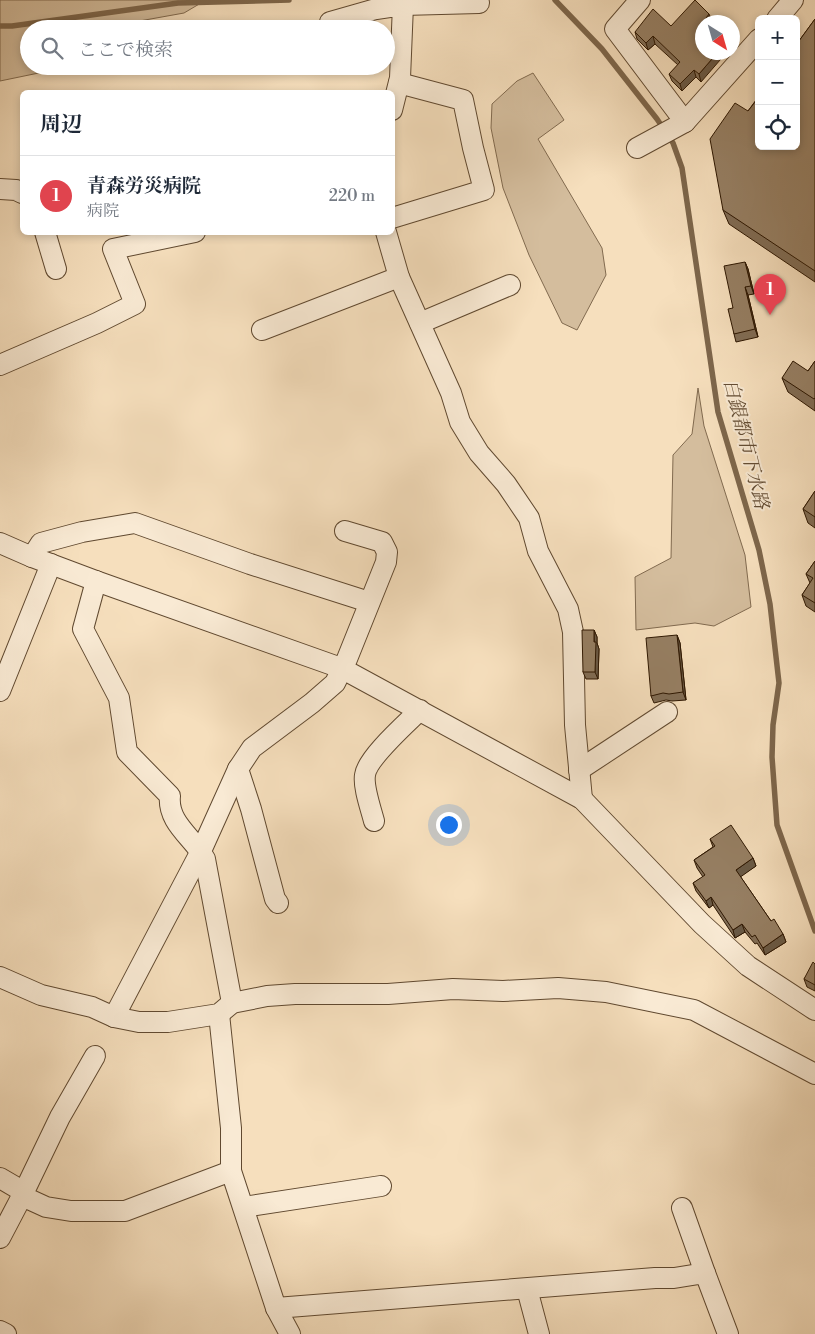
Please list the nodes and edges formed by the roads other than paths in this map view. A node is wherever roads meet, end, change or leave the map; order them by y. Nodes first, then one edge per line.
1 (640, 0) edge
2 (793, 0) edge
3 (479, 3) dead end
4 (403, 5) junction
5 (780, 15) edge
6 (337, 20) edge
7 (755, 43) edge
8 (399, 83) junction
9 (395, 98) edge
10 (685, 122) junction
11 (637, 148) dead end
12 (0, 189) edge
13 (20, 192) edge
14 (395, 217) edge
15 (46, 235) edge
16 (181, 235) edge
17 (387, 235) edge
18 (56, 269) dead end
19 (398, 277) junction
20 (510, 285) dead end
21 (420, 323) junction
22 (262, 330) dead end
23 (0, 365) edge
24 (345, 531) dead end
25 (0, 543) edge
26 (32, 557) junction
27 (51, 564) junction
28 (96, 581) junction
29 (369, 602) junction
30 (341, 668) junction
31 (0, 691) edge
32 (420, 710) junction
33 (667, 712) dead end
34 (238, 769) junction
35 (579, 770) junction
36 (582, 799) junction
37 (374, 821) dead end
38 (201, 851) junction
39 (278, 903) dead end
40 (0, 977) edge
41 (225, 1008) junction
42 (815, 1010) edge
43 (114, 1017) junction
44 (95, 1056) dead end
45 (815, 1074) edge
46 (231, 1171) junction
47 (0, 1178) edge
48 (382, 1186) dead end
49 (23, 1194) junction
50 (244, 1207) junction
51 (682, 1208) dead end
52 (0, 1238) edge
53 (705, 1273) junction
54 (528, 1289) junction
55 (276, 1308) junction
56 (0, 1331) edge
57 (6, 1334) edge
58 (290, 1334) edge
59 (539, 1334) edge
60 (728, 1334) edge

1 - 10 street
2 - 5 street
3 - 4 street
4 - 6 street
4 - 8 street
7 - 10 street
8 - 9 street
8 - 14 street
10 - 11 street
12 - 13 street
15 - 18 street
16 - 23 street
17 - 19 street
19 - 21 street
19 - 22 street
20 - 21 street
21 - 35 street
24 - 29 street
25 - 26 street
26 - 27 street
26 - 29 street
27 - 28 street
27 - 31 street
28 - 30 street
28 - 38 street
29 - 30 street
30 - 32 street
30 - 34 street
32 - 36 street
32 - 37 street
33 - 35 street
34 - 38 street
34 - 39 street
35 - 36 street
36 - 42 street
38 - 41 street
38 - 43 street
40 - 43 street
41 - 43 street
41 - 45 street
41 - 46 street
44 - 49 street
46 - 49 street
46 - 50 street
47 - 49 street
48 - 50 street
49 - 52 street
50 - 55 street
51 - 53 street
53 - 54 street
53 - 60 street
54 - 55 street
54 - 59 street
55 - 58 street
56 - 57 street

